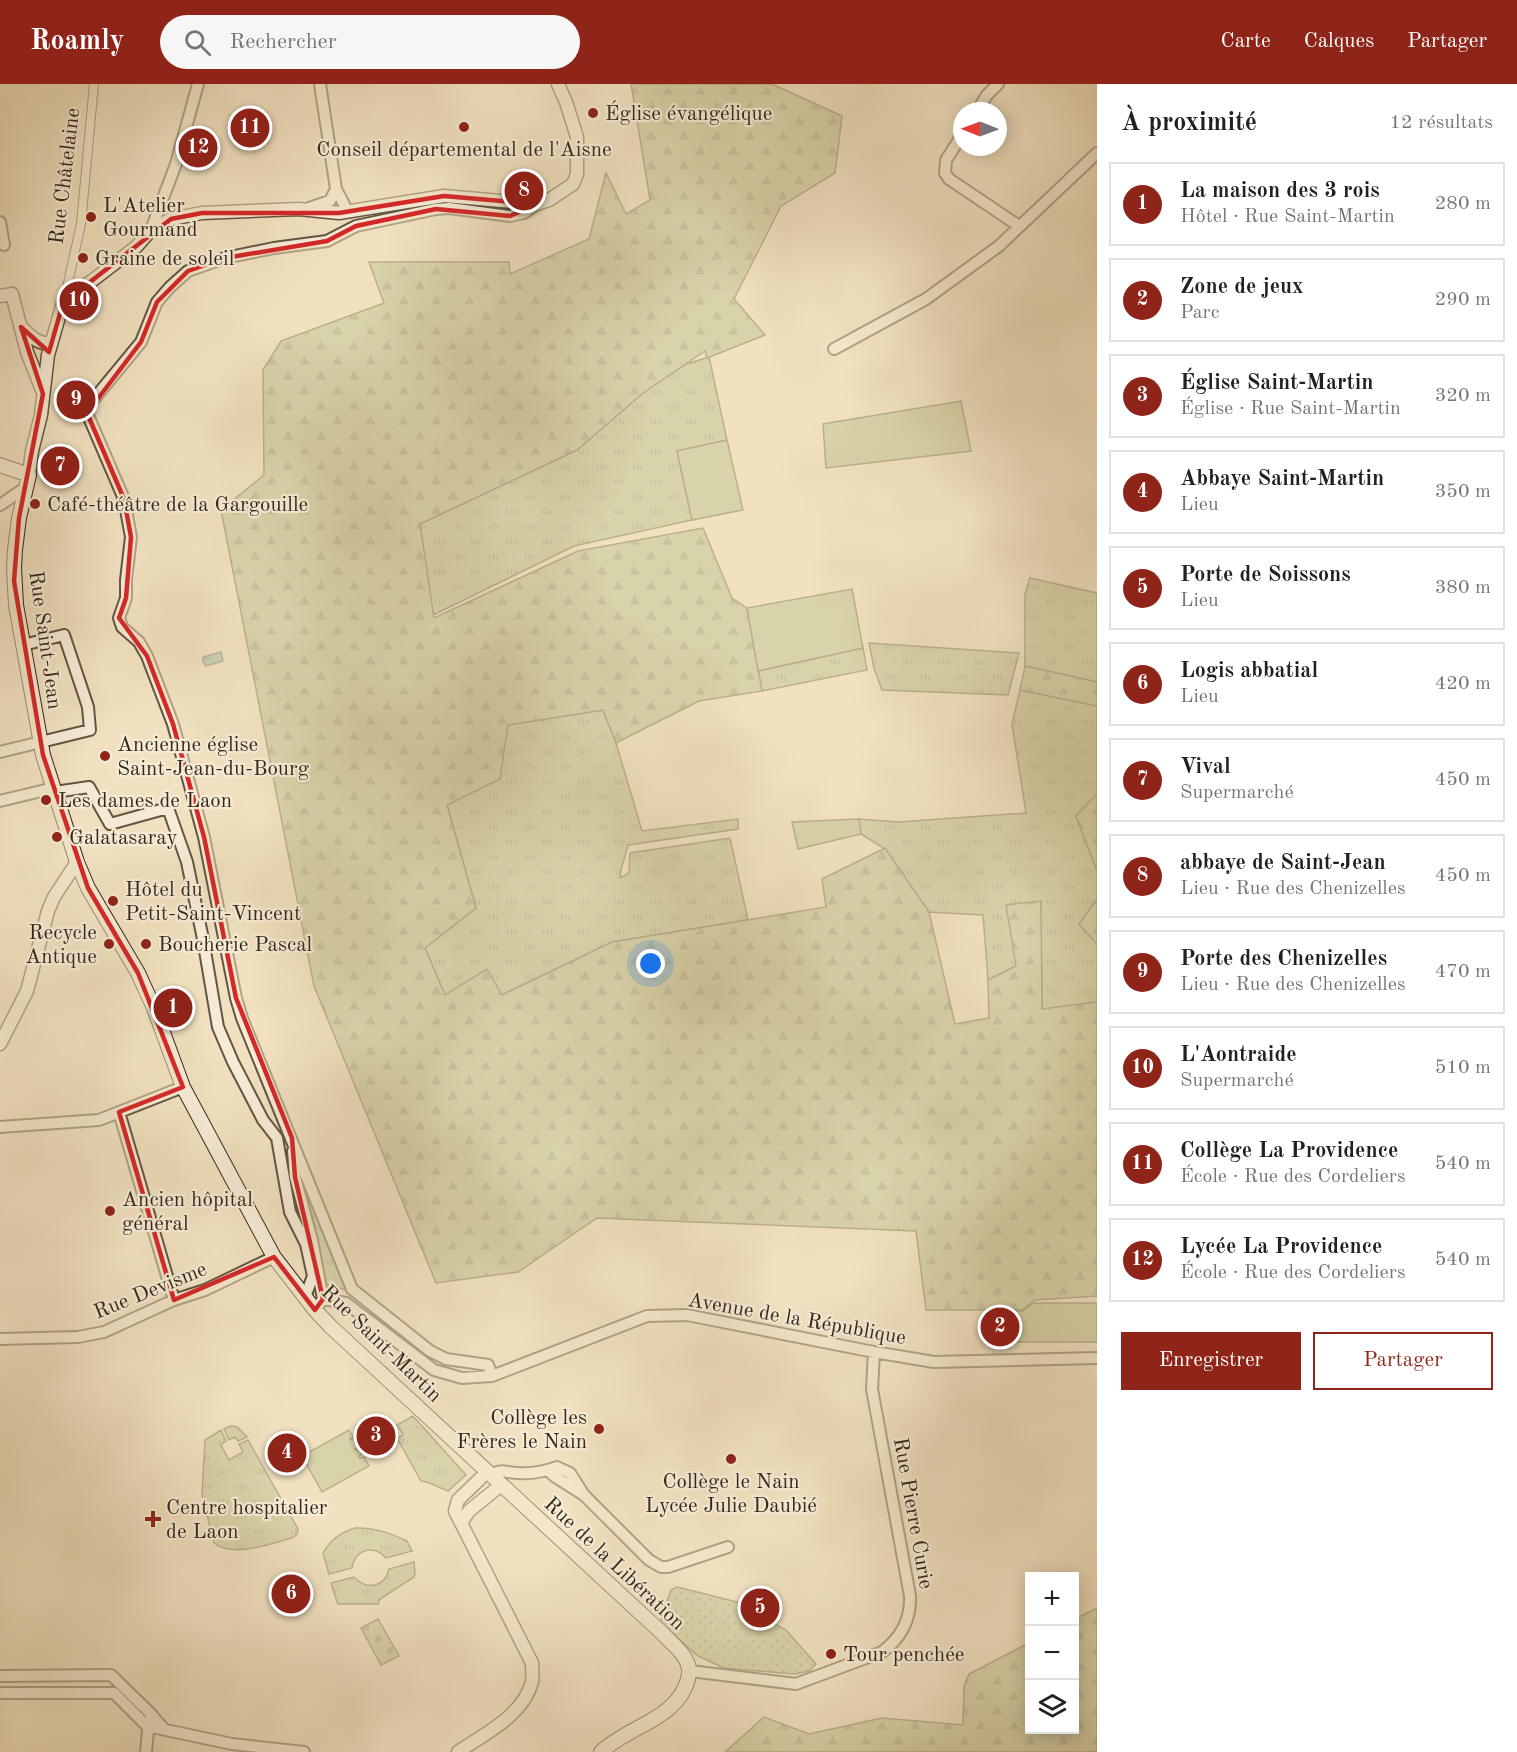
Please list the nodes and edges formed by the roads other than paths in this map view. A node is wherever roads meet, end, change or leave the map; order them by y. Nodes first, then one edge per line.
1 (94, 84) edge
2 (198, 84) edge
3 (320, 84) edge
4 (558, 84) edge
5 (998, 84) edge
6 (983, 102) edge
7 (953, 149) edge
8 (1097, 153) edge
9 (336, 189) junction
10 (537, 204) junction
11 (299, 209) junction
12 (348, 212) junction
13 (0, 222) edge
14 (1019, 226) junction
15 (151, 230) junction
16 (4, 245) dead end
17 (6, 295) edge
18 (63, 303) junction
19 (21, 327) junction
20 (51, 343) junction
21 (834, 349) dead end
22 (43, 394) junction
23 (0, 465) edge
24 (27, 482) junction
25 (0, 505) edge
26 (23, 645) junction
27 (40, 743) junction
28 (0, 752) edge
29 (54, 790) junction
30 (0, 801) edge
31 (77, 862) junction
32 (0, 1044) edge
33 (183, 1087) junction
34 (119, 1112) junction
35 (0, 1127) edge
36 (292, 1138) junction
37 (274, 1257) junction
38 (305, 1297) junction
39 (174, 1300) junction
40 (319, 1305) junction
41 (0, 1339) edge
42 (874, 1352) junction
43 (1097, 1358) edge
44 (492, 1376) junction
45 (489, 1474) junction
46 (520, 1474) junction
47 (503, 1488) junction
48 (461, 1523) junction
49 (728, 1547) dead end
50 (690, 1671) junction
51 (0, 1676) edge
52 (22, 1676) junction
53 (0, 1693) edge
54 (22, 1693) junction
55 (150, 1713) junction
56 (147, 1726) junction
57 (164, 1729) junction
58 (232, 1748) edge
59 (146, 1752) edge
60 (304, 1752) edge
61 (458, 1752) edge
62 (602, 1752) edge

1 - 18 street, Rue Châtelaine
2 - 15 street
3 - 9 street
4 - 10 street
5 - 6 street
7 - 14 street
8 - 14 street
9 - 11 street
9 - 12 street
10 - 12 street
10 - 36 street
11 - 12 street
11 - 15 street
13 - 16 street
14 - 21 street
15 - 18 street
17 - 19 street
18 - 20 street, Rue Châtelaine
19 - 20 street
19 - 22 street
20 - 22 street, Rue Châtelaine
22 - 24 street, Rue Châtelaine
23 - 24 main road
24 - 25 street
24 - 26 main road, Rue Saint-Jean
26 - 27 main road, Rue Saint-Jean
26 - 27 street
27 - 28 street
27 - 29 main road, Rue Saint-Jean
29 - 30 street
29 - 31 main road, Rue Saint-Jean
29 - 38 street
31 - 32 street
31 - 33 main road, Rue Saint-Martin
33 - 34 street
33 - 37 main road, Rue Saint-Martin
34 - 35 street
34 - 39 street
36 - 40 street
36 - 44 street
37 - 38 main road, Rue Saint-Martin
37 - 39 street, Rue Devisme
38 - 40 main road, Rue Saint-Martin
39 - 41 street, Rue Devisme
40 - 44 street, Avenue de la République
40 - 45 main road, Rue Saint-Martin
42 - 43 street, Avenue de la République
42 - 44 street, Avenue de la République
42 - 50 street, Rue Pierre Curie
45 - 46 street
45 - 47 main road, Rue Saint-Martin
45 - 48 street
46 - 47 street
46 - 49 street
47 - 48 street
47 - 50 main road, Rue de la Libération
48 - 61 street
50 - 62 main road
51 - 52 street
52 - 54 street
52 - 55 street
53 - 54 street
54 - 56 street
55 - 56 street
55 - 57 street
56 - 57 street
56 - 59 street
57 - 58 street
58 - 60 street

